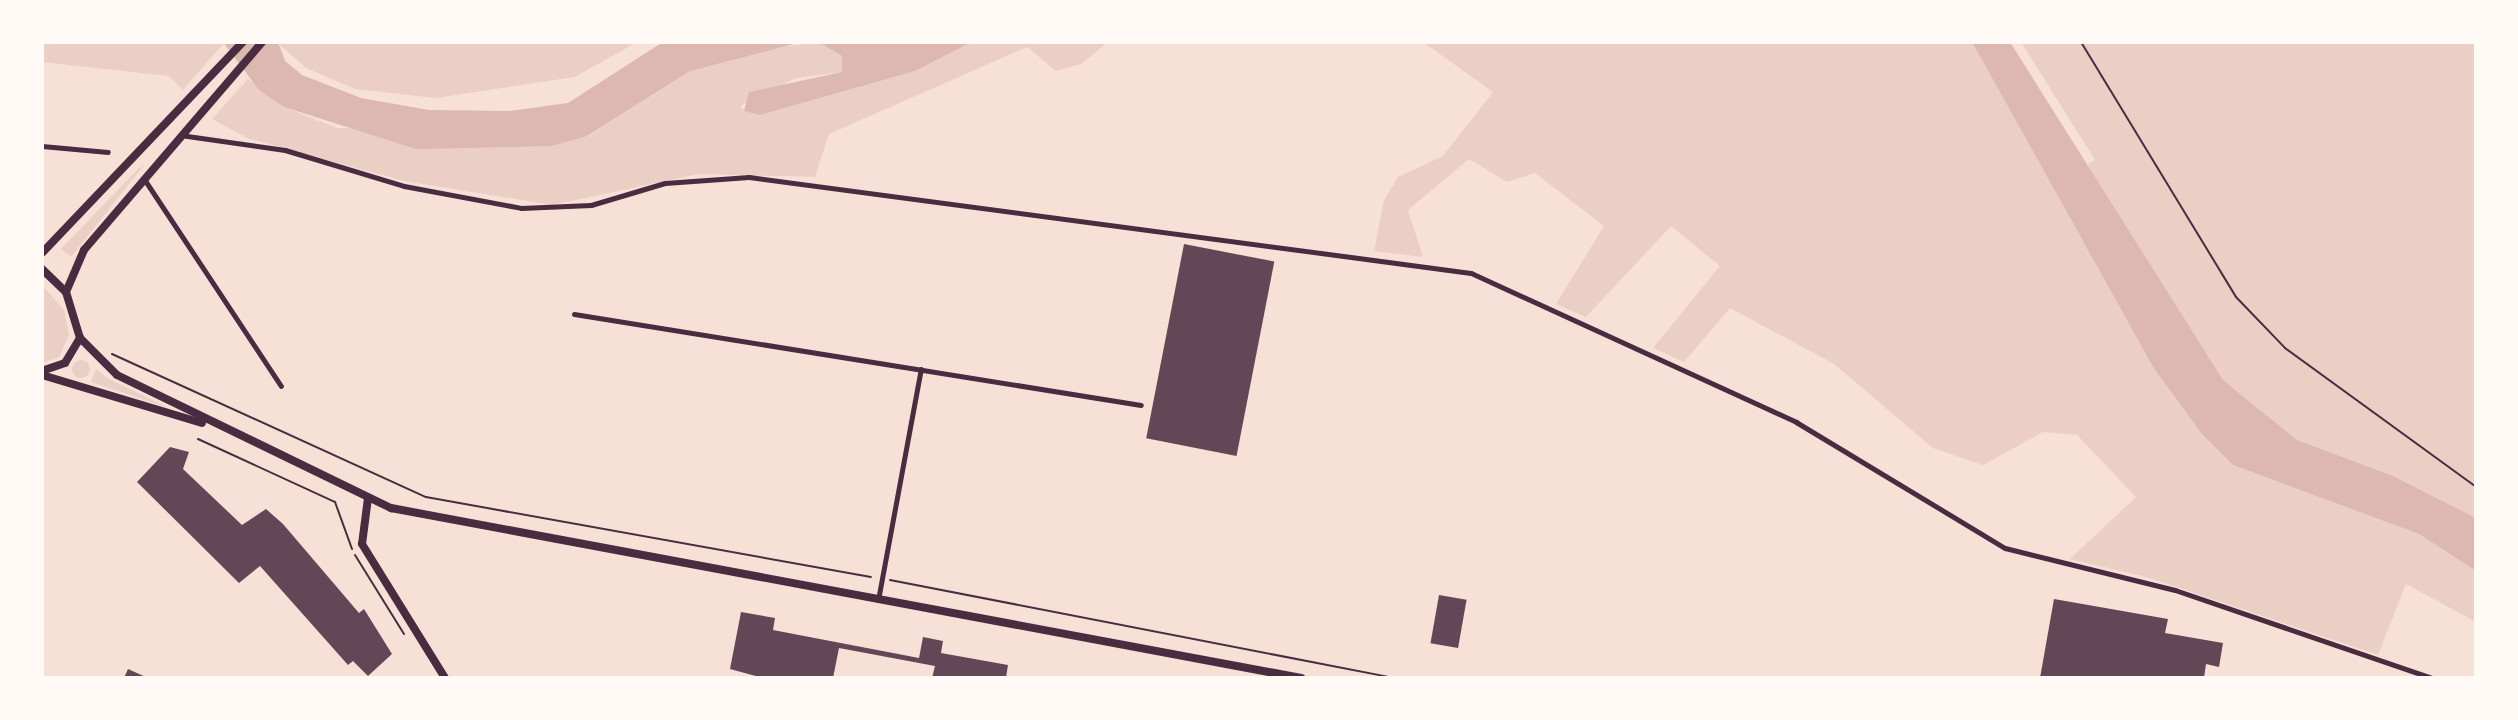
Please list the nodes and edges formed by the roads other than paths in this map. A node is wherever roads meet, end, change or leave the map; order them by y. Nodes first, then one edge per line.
1 (243, 42) edge
2 (262, 42) edge
3 (179, 134) junction
4 (42, 146) edge
5 (108, 152) dead end
6 (143, 178) junction
7 (42, 253) edge
8 (42, 269) edge
9 (66, 292) junction
10 (574, 314) dead end
11 (80, 338) junction
12 (921, 369) junction
13 (42, 373) edge
14 (281, 386) dead end
15 (1141, 405) dead end
16 (212, 426) junction
17 (368, 498) junction
18 (878, 600) junction
19 (445, 678) edge
20 (1301, 678) edge
21 (2432, 678) edge

1 - 7 main road
2 - 3 main road
3 - 6 main road
3 - 21 street
4 - 5 street
6 - 9 main road
6 - 14 street
8 - 9 main road
9 - 11 main road
10 - 12 street
11 - 13 main road
11 - 16 main road
12 - 15 street
12 - 18 street
13 - 16 main road
16 - 17 main road
17 - 18 main road
17 - 19 main road
18 - 20 main road

